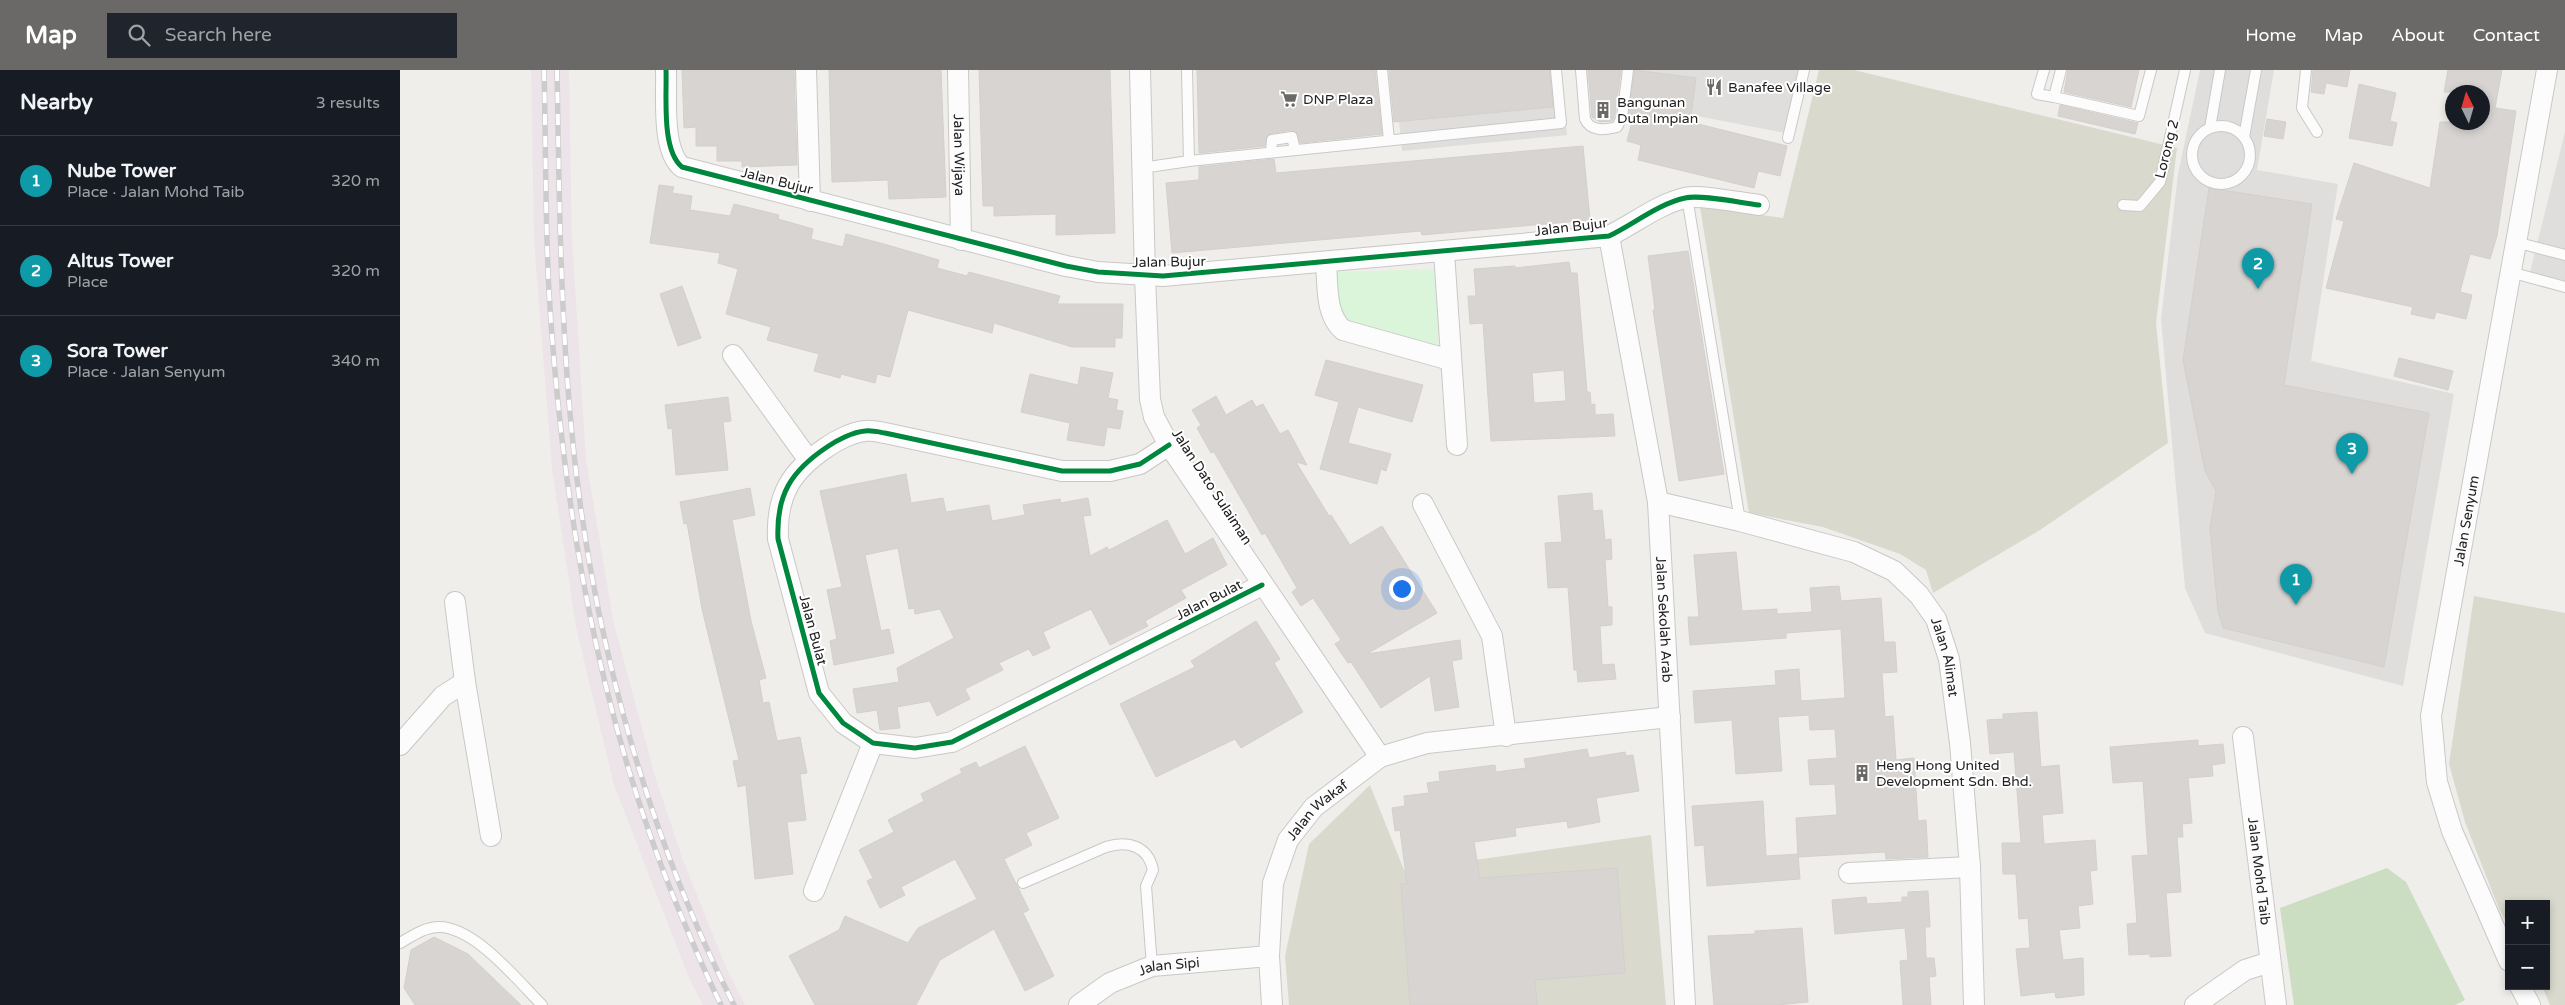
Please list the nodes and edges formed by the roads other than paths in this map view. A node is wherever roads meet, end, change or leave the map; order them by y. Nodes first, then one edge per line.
1 (666, 70) edge
2 (806, 70) edge
3 (958, 70) edge
4 (1140, 70) edge
5 (1187, 70) edge
6 (1382, 70) edge
7 (1556, 70) edge
8 (1581, 70) edge
9 (1628, 70) edge
10 (1804, 70) edge
11 (2044, 70) edge
12 (2060, 70) edge
13 (2151, 70) edge
14 (2185, 70) edge
15 (2220, 70) edge
16 (2256, 70) edge
17 (2306, 70) edge
18 (2547, 70) edge
19 (2054, 97) junction
20 (2210, 128) junction
21 (2317, 132) dead end
22 (2244, 137) junction
23 (1788, 138) dead end
24 (1389, 140) junction
25 (1189, 161) junction
26 (1142, 168) junction
27 (1687, 197) junction
28 (810, 201) junction
29 (1759, 205) dead end
30 (2123, 205) dead end
31 (1609, 236) junction
32 (961, 240) junction
33 (2515, 242) junction
34 (1444, 252) junction
35 (2560, 254) edge
36 (1326, 264) junction
37 (2510, 272) junction
38 (1145, 276) junction
39 (2565, 287) edge
40 (733, 355) dead end
41 (1450, 360) junction
42 (1169, 445) junction
43 (1457, 445) dead end
44 (808, 459) junction
45 (1658, 502) junction
46 (1423, 504) dead end
47 (1740, 521) junction
48 (1262, 585) junction
49 (455, 602) dead end
50 (465, 682) junction
51 (1670, 717) junction
52 (1506, 736) junction
53 (2243, 736) dead end
54 (873, 743) junction
55 (400, 745) edge
56 (1380, 757) junction
57 (491, 836) dead end
58 (1970, 867) junction
59 (1848, 873) dead end
60 (1023, 883) dead end
61 (814, 891) dead end
62 (400, 942) edge
63 (2505, 952) edge
64 (1269, 956) junction
65 (2270, 962) junction
66 (1152, 966) junction
67 (2522, 990) edge
68 (542, 1005) edge
69 (1079, 1005) edge
70 (1272, 1005) edge
71 (1685, 1005) edge
72 (1974, 1005) edge
73 (2194, 1005) edge
74 (2276, 1005) edge
75 (2530, 1005) edge

1 - 28 street, Jalan Bujur
2 - 28 street, Jalan Bujur
3 - 32 street, Jalan Wijaya
4 - 26 street, Jalan Dato Sulaiman
5 - 25 lane
6 - 24 lane
7 - 24 lane
8 - 9 lane
10 - 23 lane
11 - 19 lane
12 - 19 lane
13 - 19 lane
14 - 30 lane, Lorong 2
15 - 20 lane
16 - 22 lane
17 - 21 lane
18 - 33 street, Jalan Senyum
20 - 22 lane
20 - 22 lane
24 - 25 lane
25 - 26 lane
26 - 38 street, Jalan Dato Sulaiman
27 - 29 street, Jalan Bujur
27 - 31 street, Jalan Bujur
27 - 47 lane
28 - 32 street, Jalan Bujur
31 - 34 street, Jalan Bujur
31 - 45 street, Jalan Sekolah Arab
32 - 38 street, Jalan Bujur
33 - 35 lane
33 - 37 street, Jalan Senyum
34 - 36 street, Jalan Bujur
34 - 41 street
36 - 38 street, Jalan Bujur
36 - 41 street
37 - 39 lane
37 - 63 street, Jalan Senyum
38 - 42 street, Jalan Dato Sulaiman
40 - 44 street
41 - 43 street
42 - 44 street, Jalan Bulat
42 - 48 street, Jalan Dato Sulaiman
44 - 54 street, Jalan Bulat
45 - 47 street, Jalan Alimat
45 - 51 street, Jalan Sekolah Arab
46 - 52 street
47 - 58 street, Jalan Alimat
48 - 54 street, Jalan Bulat
48 - 56 street, Jalan Dato Sulaiman
49 - 50 street
50 - 55 street
50 - 57 street
51 - 52 street, Jalan Wakaf
51 - 71 street, Jalan Sekolah Arab
52 - 56 street, Jalan Wakaf
53 - 65 street, Jalan Mohd Taib
54 - 61 street
56 - 64 street, Jalan Wakaf
58 - 59 street
58 - 72 street, Jalan Alimat
60 - 66 lane
62 - 68 lane
64 - 66 street, Jalan Sipi
64 - 70 street, Jalan Wakaf
65 - 73 street
65 - 74 street, Jalan Mohd Taib
66 - 69 street, Jalan Sipi
67 - 75 street

